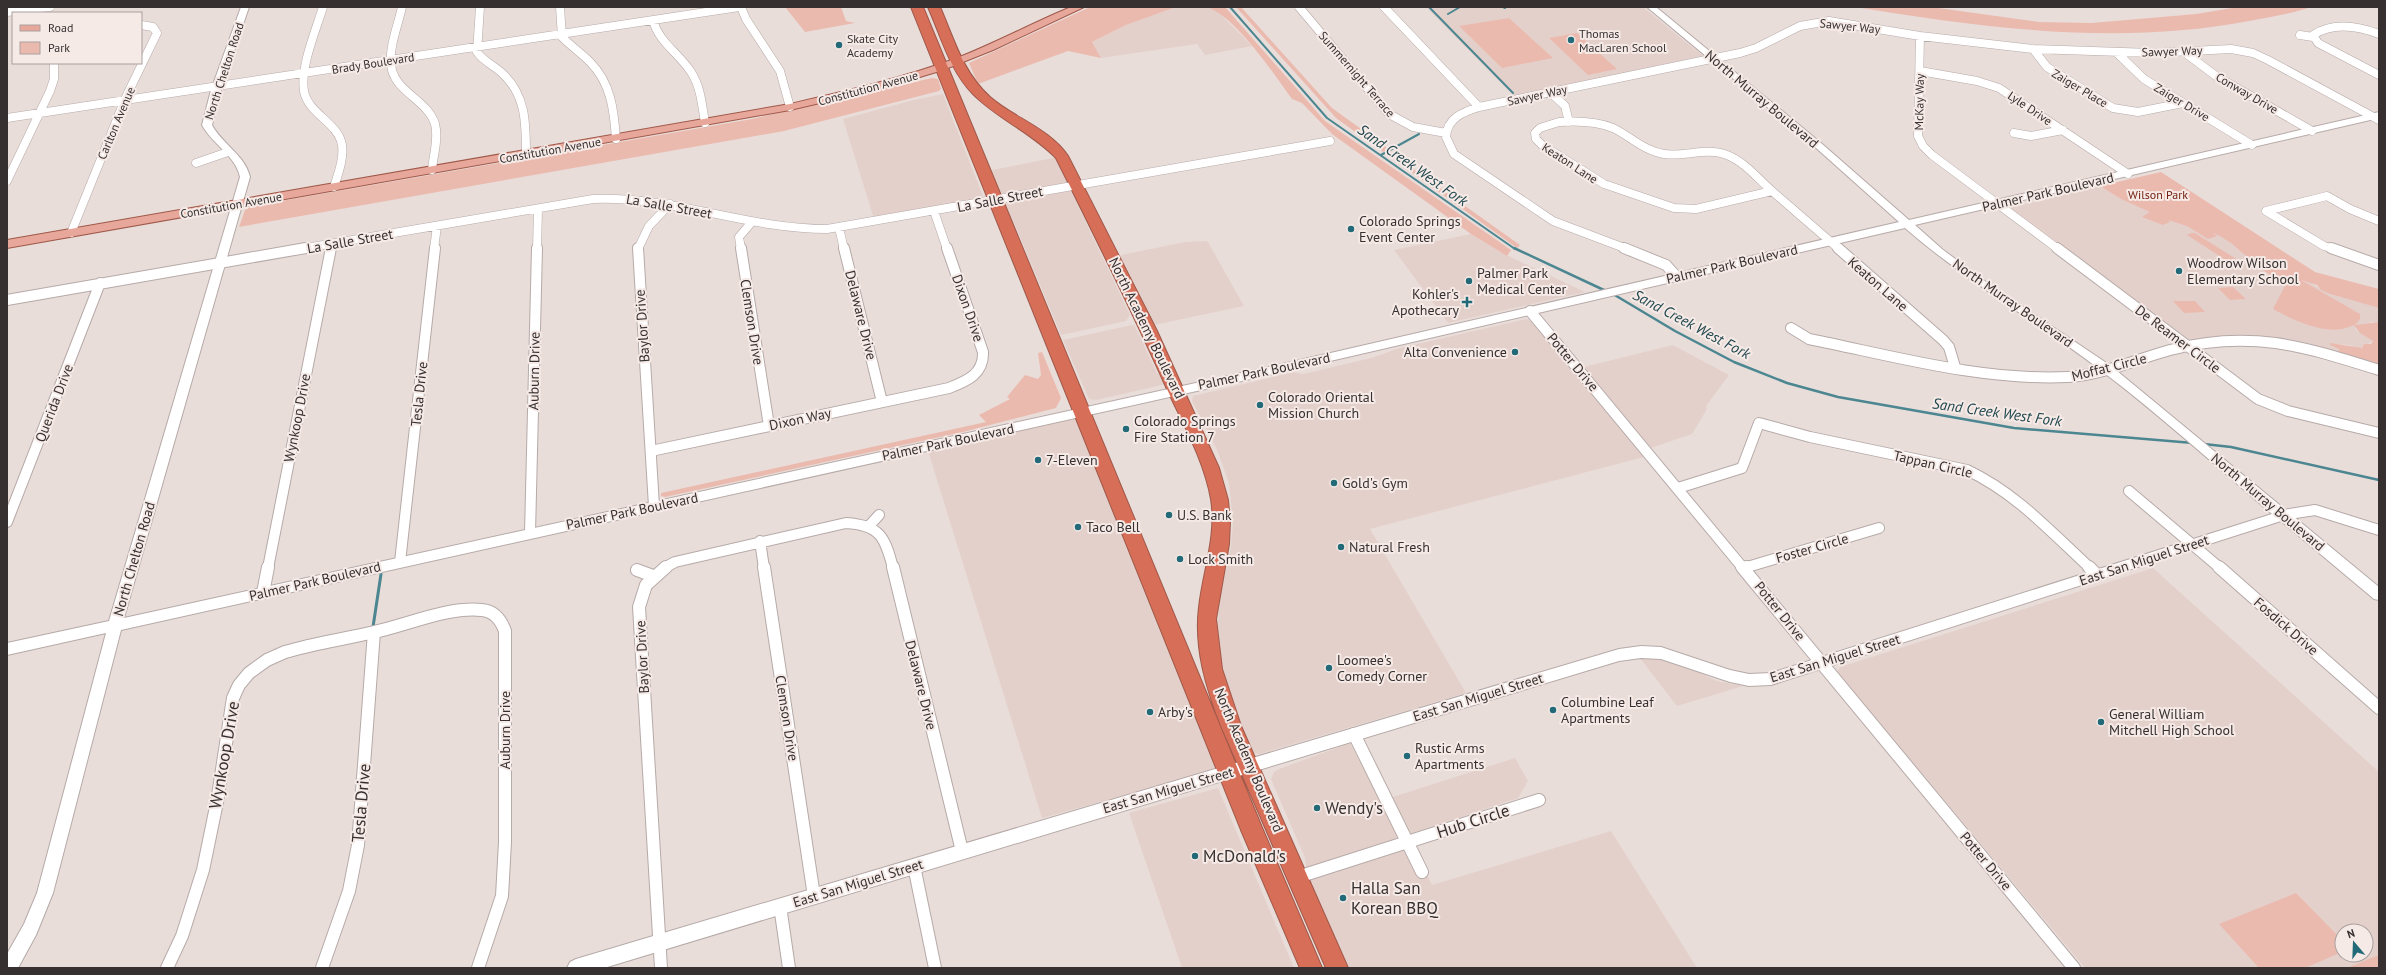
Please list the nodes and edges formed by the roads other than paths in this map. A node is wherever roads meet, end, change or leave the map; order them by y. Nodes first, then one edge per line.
1 (50, 7) edge
2 (245, 7) edge
3 (323, 7) edge
4 (402, 7) edge
5 (480, 7) edge
6 (560, 7) edge
7 (740, 7) edge
8 (917, 7) edge
9 (934, 7) edge
10 (1299, 7) edge
11 (1384, 7) edge
12 (1651, 7) edge
13 (1075, 8) edge
14 (7, 12) edge
15 (653, 20) junction
16 (142, 25) edge
17 (561, 34) junction
18 (2379, 34) edge
19 (2300, 35) dead end
20 (1920, 36) junction
21 (2313, 37) junction
22 (477, 47) junction
23 (2033, 49) junction
24 (2184, 52) junction
25 (2117, 53) junction
26 (1713, 58) junction
27 (392, 60) junction
28 (958, 61) junction
29 (142, 63) edge
30 (54, 64) edge
31 (142, 64) edge
32 (941, 67) junction
33 (1920, 71) junction
34 (306, 73) junction
35 (2379, 75) edge
36 (218, 86) junction
37 (1550, 92) junction
38 (124, 100) junction
39 (2183, 103) junction
40 (790, 107) junction
41 (1479, 107) junction
42 (40, 113) junction
43 (2377, 117) edge
44 (7, 118) edge
45 (1569, 122) junction
46 (705, 123) junction
47 (2063, 130) junction
48 (2312, 131) junction
49 (1446, 133) junction
50 (2014, 133) dead end
51 (616, 139) junction
52 (1330, 141) dead end
53 (2252, 145) junction
54 (228, 152) junction
55 (526, 154) junction
56 (196, 163) dead end
57 (432, 170) junction
58 (2128, 174) junction
59 (7, 181) edge
60 (1077, 185) junction
61 (334, 188) junction
62 (1772, 191) junction
63 (995, 200) junction
64 (236, 204) junction
65 (670, 204) junction
66 (1996, 204) junction
67 (538, 209) junction
68 (934, 211) junction
69 (2379, 221) edge
70 (751, 223) junction
71 (1908, 224) junction
72 (437, 226) junction
73 (839, 228) junction
74 (71, 233) junction
75 (1830, 242) junction
76 (7, 244) edge
77 (332, 244) junction
78 (219, 263) junction
79 (2379, 265) edge
80 (1677, 277) junction
81 (100, 284) junction
82 (7, 300) edge
83 (1530, 311) junction
84 (1791, 328) dead end
85 (2187, 346) junction
86 (1955, 367) junction
87 (2107, 370) junction
88 (2379, 370) edge
89 (948, 388) joint
90 (1177, 390) junction
91 (882, 402) junction
92 (1082, 412) junction
93 (769, 426) junction
94 (2379, 433) edge
95 (651, 451) junction
96 (1678, 488) junction
97 (2129, 491) dead end
98 (654, 506) junction
99 (879, 515) dead end
100 (2283, 515) junction
101 (7, 522) edge
102 (869, 526) junction
103 (1879, 528) dead end
104 (2379, 530) edge
105 (530, 533) junction
106 (760, 541) junction
107 (2191, 544) junction
108 (400, 562) junction
109 (1744, 568) junction
110 (637, 570) dead end
111 (2097, 575) junction
112 (653, 576) junction
113 (263, 593) junction
114 (2379, 595) edge
115 (115, 625) junction
116 (374, 632) junction
117 (7, 648) edge
118 (1821, 662) junction
119 (2379, 708) edge
120 (1354, 734) junction
121 (1250, 767) junction
122 (1230, 772) junction
123 (1539, 800) dead end
124 (1407, 842) junction
125 (962, 851) junction
126 (914, 866) junction
127 (1422, 872) dead end
128 (1298, 877) junction
129 (814, 896) junction
130 (780, 906) junction
131 (659, 943) junction
132 (9, 968) edge
133 (167, 968) edge
134 (322, 968) edge
135 (478, 968) edge
136 (576, 968) edge
137 (661, 968) edge
138 (789, 968) edge
139 (935, 968) edge
140 (1310, 968) edge
141 (1337, 968) edge
142 (2074, 968) edge

1 - 14 street
2 - 36 main road, North Chelton Road
3 - 34 street
4 - 27 street
5 - 22 street
6 - 17 street
7 - 15 street, Brady Boulevard
7 - 40 street
8 - 32 highway, North Academy Boulevard
9 - 28 highway, North Academy Boulevard
10 - 49 street, Summernight Terrace
11 - 41 street
12 - 26 main road, North Murray Boulevard
13 - 28 main road, Constitution Avenue
15 - 17 street, Brady Boulevard
15 - 46 street
16 - 29 street, Carlton Avenue
17 - 22 street, Brady Boulevard
17 - 51 street
18 - 21 street
19 - 21 street
20 - 23 street, Sawyer Way
20 - 26 street, Sawyer Way
20 - 33 street, McKay Way
21 - 35 street
22 - 27 street, Brady Boulevard
22 - 55 street
23 - 25 street, Sawyer Way
23 - 39 street, Zaiger Place
24 - 25 street, Sawyer Way
24 - 43 street, Sawyer Way
24 - 48 street, Conway Drive
25 - 39 street, Zaiger Drive
26 - 37 street, Sawyer Way
26 - 71 main road, North Murray Boulevard
27 - 34 street, Brady Boulevard
27 - 57 street
28 - 32 main road, Constitution Avenue
28 - 60 highway, North Academy Boulevard
30 - 42 street
31 - 38 street, Carlton Avenue
32 - 40 main road, Constitution Avenue
32 - 63 highway, North Academy Boulevard
33 - 47 street, Lyle Drive
33 - 66 street, McKay Way
34 - 36 street, Brady Boulevard
34 - 61 street
36 - 38 street, Brady Boulevard
36 - 54 main road, North Chelton Road
37 - 41 street, Sawyer Way
37 - 45 street
38 - 42 street, Brady Boulevard
38 - 74 street, Carlton Avenue
39 - 53 street, Zaiger Drive
40 - 46 main road, Constitution Avenue
41 - 49 street, Sawyer Way
42 - 44 street, Brady Boulevard
42 - 59 street
43 - 48 main road, Palmer Park Boulevard
45 - 62 street, Keaton Lane
45 - 62 street, Keaton Lane
46 - 51 main road, Constitution Avenue
47 - 50 street
47 - 58 street, Lyle Drive
48 - 53 main road, Palmer Park Boulevard
49 - 80 street
51 - 55 main road, Constitution Avenue
52 - 60 street, La Salle Street
53 - 58 main road, Palmer Park Boulevard
54 - 56 street
54 - 64 main road, North Chelton Road
55 - 57 main road, Constitution Avenue
57 - 61 main road, Constitution Avenue
58 - 66 main road, Palmer Park Boulevard
60 - 63 street, La Salle Street
60 - 90 highway, North Academy Boulevard
61 - 64 main road, Constitution Avenue
62 - 75 street, Keaton Lane
63 - 68 street, La Salle Street
63 - 92 highway, North Academy Boulevard
64 - 74 main road, Constitution Avenue
64 - 78 main road, North Chelton Road
65 - 67 street, La Salle Street
65 - 70 street, La Salle Street
65 - 95 street, Baylor Drive
66 - 71 main road, Palmer Park Boulevard
66 - 85 street, De Reamer Circle
67 - 72 street, La Salle Street
67 - 105 street, Auburn Drive
68 - 73 street, La Salle Street
68 - 89 street, Dixon Drive
69 - 79 street
70 - 73 street, La Salle Street
70 - 93 street, Clemson Drive
71 - 75 main road, Palmer Park Boulevard
71 - 87 main road, North Murray Boulevard
72 - 77 street, La Salle Street
72 - 108 street, Tesla Drive
73 - 91 street, Delaware Drive
74 - 76 main road, Constitution Avenue
75 - 80 main road, Palmer Park Boulevard
75 - 86 street, Keaton Lane
77 - 78 street, La Salle Street
77 - 113 street, Wynkoop Drive
78 - 81 street, La Salle Street
78 - 115 main road, North Chelton Road
80 - 83 main road, Palmer Park Boulevard
81 - 82 street, La Salle Street
81 - 101 street, Querida Drive
83 - 90 main road, Palmer Park Boulevard
83 - 96 street, Potter Drive
84 - 86 street, Moffat Circle
85 - 87 street, Moffat Circle
85 - 88 street, Moffat Circle
85 - 94 street, De Reamer Circle
86 - 87 street, Moffat Circle
87 - 100 main road, North Murray Boulevard
89 - 91 street, Dixon Way
90 - 92 main road, Palmer Park Boulevard
90 - 121 highway, North Academy Boulevard
91 - 93 street, Dixon Way
92 - 98 main road, Palmer Park Boulevard
92 - 122 highway, North Academy Boulevard
93 - 95 street, Dixon Way
95 - 98 street, Baylor Drive
96 - 109 street, Potter Drive
96 - 111 street, Tappan Circle
97 - 107 street, Fosdick Drive
98 - 105 main road, Palmer Park Boulevard
99 - 102 street
100 - 104 street, East San Miguel Street
100 - 107 main road, East San Miguel Street
100 - 114 main road, North Murray Boulevard
102 - 106 street, Baylor Drive
102 - 125 street, Delaware Drive
103 - 109 street, Foster Circle
105 - 108 main road, Palmer Park Boulevard
106 - 112 street, Baylor Drive
106 - 129 street, Clemson Drive
107 - 111 main road, East San Miguel Street
107 - 119 street, Fosdick Drive
108 - 113 main road, Palmer Park Boulevard
109 - 118 street, Potter Drive
110 - 112 street
111 - 118 main road, East San Miguel Street
112 - 131 street, Baylor Drive
113 - 115 main road, Palmer Park Boulevard
115 - 117 main road, Palmer Park Boulevard
115 - 132 main road, North Chelton Road
116 - 133 street, Wynkoop Drive
116 - 134 street, Tesla Drive
116 - 135 street, Auburn Drive
118 - 120 main road, East San Miguel Street
118 - 142 street, Potter Drive
120 - 121 main road, East San Miguel Street
120 - 124 street
121 - 122 main road, East San Miguel Street
121 - 128 highway, North Academy Boulevard
122 - 125 main road, East San Miguel Street
122 - 140 highway, North Academy Boulevard
123 - 124 street, Hub Circle
124 - 127 street
124 - 128 street, Hub Circle
125 - 126 main road, East San Miguel Street
126 - 129 main road, East San Miguel Street
126 - 139 street
128 - 141 highway, North Academy Boulevard
129 - 130 main road, East San Miguel Street
130 - 131 main road, East San Miguel Street
130 - 138 street
131 - 136 main road, East San Miguel Street
131 - 137 street, Baylor Drive

